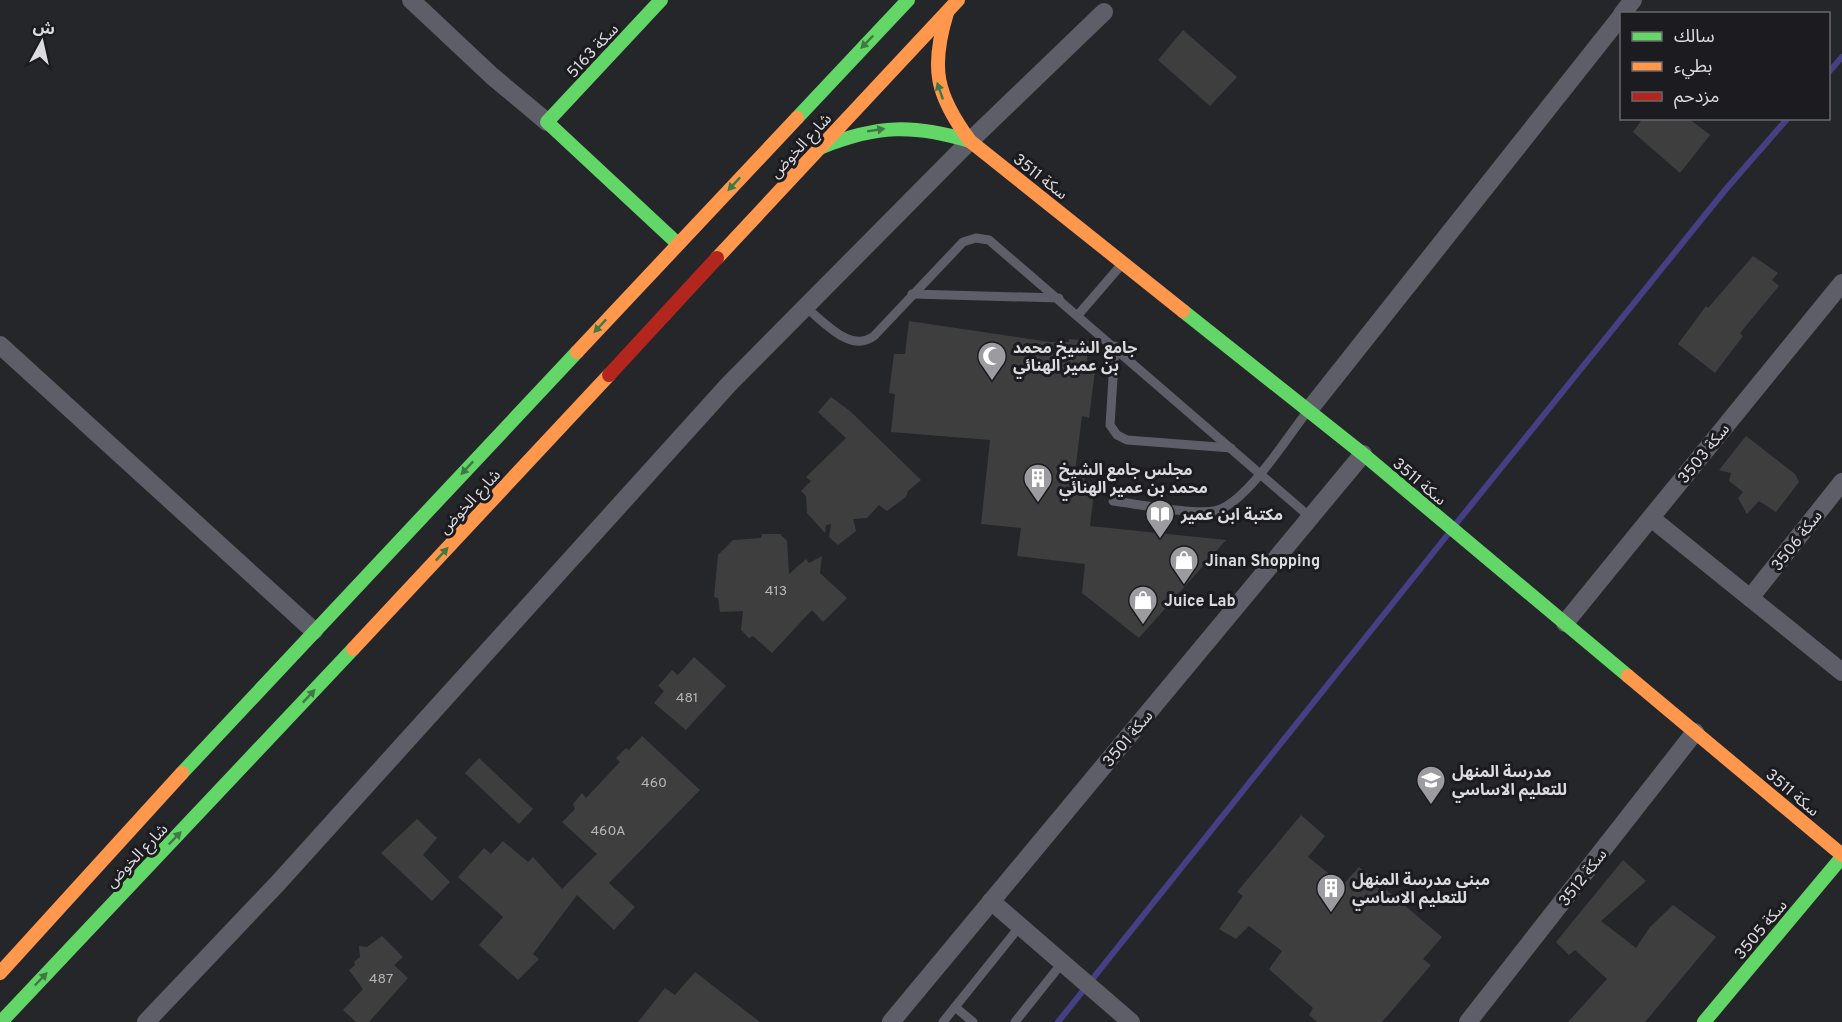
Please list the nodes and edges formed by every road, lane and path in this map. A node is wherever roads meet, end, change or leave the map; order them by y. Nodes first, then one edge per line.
1 (411, 0) edge
2 (661, 0) edge
3 (908, 0) edge
4 (1633, 0) edge
5 (953, 5) edge
6 (1104, 12) dead end
7 (1624, 12) edge
8 (1620, 17) edge
9 (547, 122) junction
10 (970, 141) junction
11 (820, 148) junction
12 (678, 244) junction
13 (1124, 262) junction
14 (1842, 283) edge
15 (912, 294) junction
16 (1059, 298) junction
17 (806, 306) junction
18 (1078, 315) junction
19 (0, 345) edge
20 (1115, 346) junction
21 (1309, 410) junction
22 (1232, 448) junction
23 (1363, 454) junction
24 (1260, 472) junction
25 (1842, 482) edge
26 (1113, 501) dead end
27 (1310, 517) junction
28 (1651, 518) junction
29 (1750, 598) junction
30 (1565, 623) junction
31 (314, 631) junction
32 (1842, 672) edge
33 (1695, 732) junction
34 (1842, 856) edge
35 (991, 901) junction
36 (1020, 926) junction
37 (32, 940) junction
38 (0, 951) edge
39 (1062, 963) junction
40 (0, 973) edge
41 (955, 1007) junction
42 (1, 1022) edge
43 (146, 1022) edge
44 (891, 1022) edge
45 (943, 1022) edge
46 (973, 1022) edge
47 (1015, 1022) edge
48 (1131, 1022) edge
49 (1468, 1022) edge
50 (1704, 1022) edge

1 - 9 street
2 - 9 main road, سكة 5163
3 -> 12 main road, شارع الخوض
4 - 7 street
10 -> 5 main road
5 - 11 main road, شارع الخوض
6 - 10 street
8 - 21 street
9 - 12 main road
11 -> 10 main road
10 - 13 main road, سكة 3511
10 - 17 street
42 -> 11 main road, شارع الخوض
12 -> 31 main road, شارع الخوض
13 - 18 lane
13 - 21 main road, سكة 3511
14 - 28 street, سكة 3503
15 - 16 lane
15 - 16 lane
15 - 17 lane
16 - 18 lane
17 - 43 street
18 - 20 lane
19 - 31 street
20 - 22 lane
20 - 22 lane
21 - 23 main road, سكة 3511
21 - 24 lane
22 - 24 lane
23 - 27 street, سكة 3501
23 - 30 main road, سكة 3511
24 - 26 lane
24 - 27 lane
25 - 29 street, سكة 3506
27 - 35 street, سكة 3501
28 - 29 street
28 - 30 street, سكة 3503
29 - 32 street
30 - 33 main road, سكة 3511
31 - 37 main road, شارع الخوض
33 - 34 main road, سكة 3511
33 - 49 street, سكة 3512
34 - 50 main road, سكة 3505
35 - 36 street
35 - 44 street, سكة 3501
36 - 39 street
36 - 41 lane
37 - 38 street
37 - 40 main road, شارع الخوض
39 - 47 lane
39 - 48 street
41 - 45 lane
41 - 46 lane

